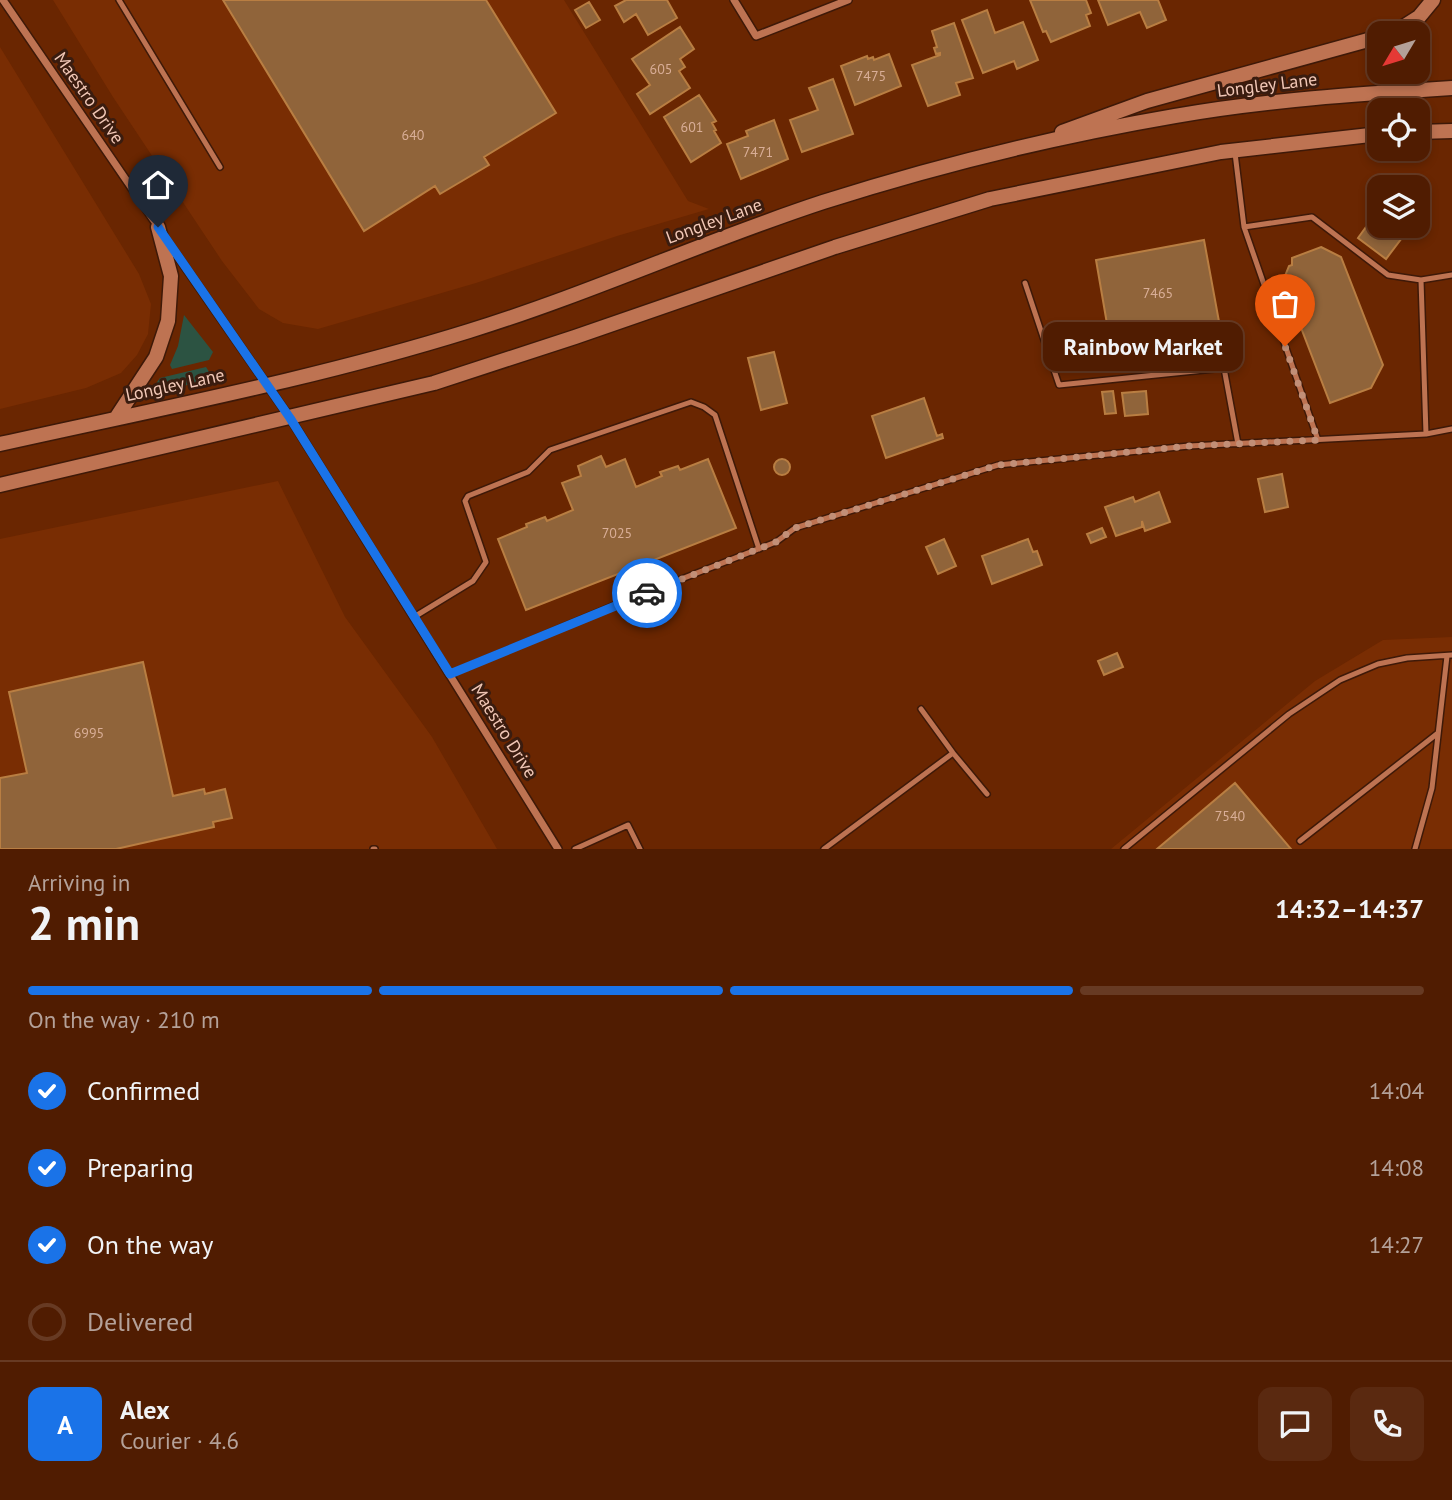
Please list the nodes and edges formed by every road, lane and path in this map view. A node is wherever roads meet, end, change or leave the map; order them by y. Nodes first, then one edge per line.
1 (3, 0) edge
2 (119, 0) edge
3 (734, 0) edge
4 (848, 0) edge
5 (1433, 0) edge
6 (1413, 21) edge
7 (1367, 40) edge
8 (1452, 88) edge
9 (1452, 131) edge
10 (1430, 132) edge
11 (1367, 135) edge
12 (1234, 150) junction
13 (1008, 152) junction
14 (220, 167) dead end
15 (158, 227) junction
16 (1244, 227) junction
17 (1452, 275) edge
18 (1421, 280) junction
19 (1025, 283) dead end
20 (268, 385) junction
21 (116, 418) junction
22 (290, 418) junction
23 (1452, 429) edge
24 (1426, 434) junction
25 (1318, 440) junction
26 (0, 444) edge
27 (1238, 444) junction
28 (0, 485) edge
29 (759, 549) junction
30 (414, 617) junction
31 (1450, 655) edge
32 (450, 674) junction
33 (921, 709) dead end
34 (1438, 732) junction
35 (953, 753) junction
36 (987, 794) dead end
37 (1300, 841) dead end
38 (558, 849) edge
39 (575, 849) edge
40 (640, 849) edge
41 (824, 849) edge
42 (1124, 849) edge
43 (1415, 849) edge

1 - 15 street, Maestro Drive
2 - 14 lane
3 - 4 street
5 - 6 main road
7 - 13 main road
8 - 13 main road, Longley Lane
9 - 10 main road
11 - 12 main road
12 - 16 lane
12 - 22 main road
13 - 20 main road, Longley Lane
15 - 20 street, Maestro Drive
15 - 21 main road
16 - 18 lane
16 - 25 lane
17 - 18 lane
18 - 24 lane
19 - 27 lane
20 - 21 main road, Longley Lane
20 - 22 street, Maestro Drive
21 - 26 main road, Longley Lane
22 - 28 main road
22 - 30 street, Maestro Drive
23 - 24 lane
24 - 25 lane
25 - 27 lane
27 - 29 lane
29 - 30 lane
29 - 32 lane
30 - 32 street, Maestro Drive
31 - 34 lane
31 - 42 lane
32 - 38 street, Maestro Drive
33 - 35 lane
34 - 37 lane
34 - 43 lane
35 - 36 lane
35 - 41 lane
39 - 40 lane

